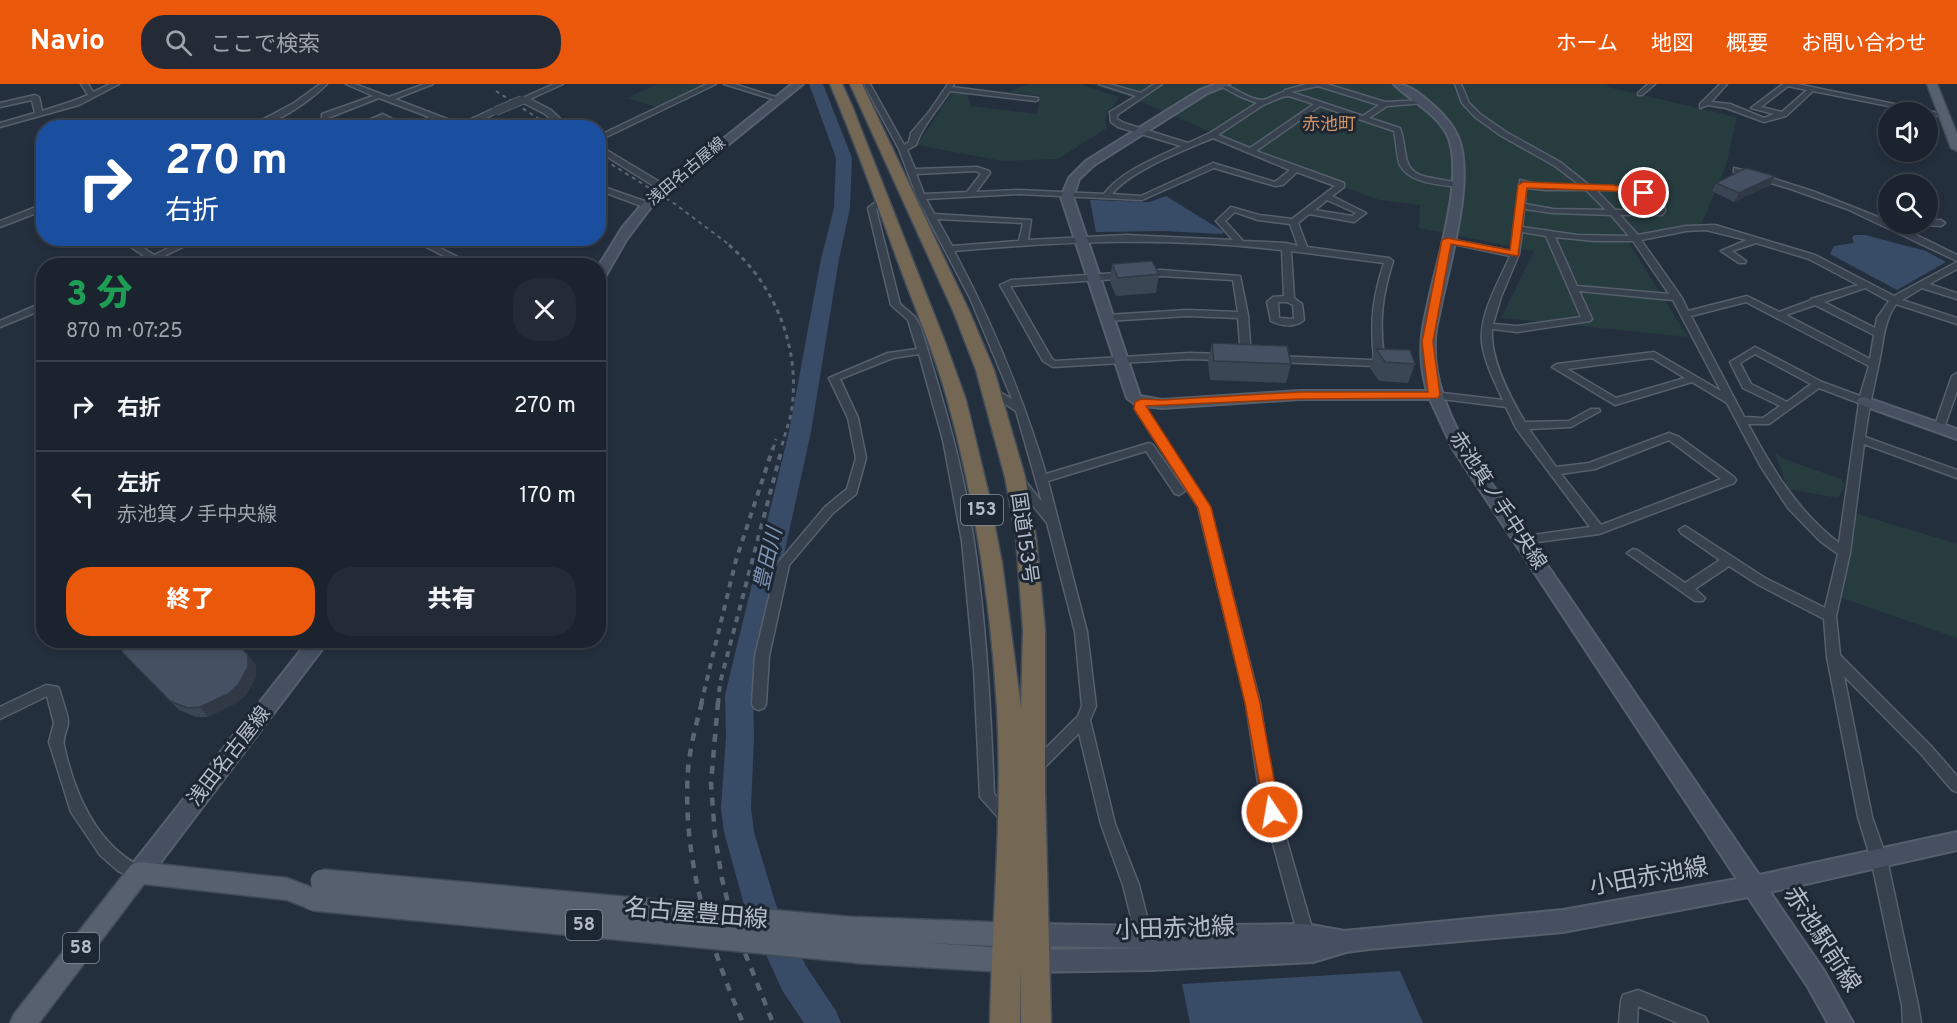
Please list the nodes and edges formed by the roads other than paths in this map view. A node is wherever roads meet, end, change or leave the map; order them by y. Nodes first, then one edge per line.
1 (84, 84) edge
2 (116, 84) edge
3 (324, 84) edge
4 (349, 84) edge
5 (371, 84) edge
6 (430, 84) edge
7 (560, 84) edge
8 (713, 84) edge
9 (727, 84) edge
10 (798, 84) edge
11 (836, 84) edge
12 (856, 84) edge
13 (867, 84) edge
14 (1102, 84) edge
15 (1159, 84) edge
16 (1222, 84) edge
17 (1318, 84) edge
18 (1399, 84) edge
19 (1458, 84) edge
20 (1652, 84) edge
21 (1724, 84) edge
22 (1786, 84) edge
23 (1844, 84) edge
24 (1932, 84) edge
25 (949, 86) edge
26 (359, 88) junction
27 (1812, 89) junction
28 (1289, 94) junction
29 (1640, 94) dead end
30 (92, 95) junction
31 (1140, 95) junction
32 (378, 96) junction
33 (1849, 96) junction
34 (778, 99) junction
35 (1036, 99) dead end
36 (387, 100) junction
37 (523, 100) junction
38 (1424, 101) junction
39 (1264, 103) junction
40 (1319, 104) junction
41 (1385, 104) junction
42 (0, 105) edge
43 (39, 114) junction
44 (1783, 114) junction
45 (1944, 115) junction
46 (325, 116) dead end
47 (435, 117) junction
48 (1364, 118) junction
49 (266, 120) edge
50 (373, 120) edge
51 (391, 120) edge
52 (429, 120) edge
53 (443, 120) edge
54 (476, 120) edge
55 (558, 120) edge
56 (0, 125) edge
57 (884, 130) junction
58 (1141, 131) junction
59 (606, 135) edge
60 (1213, 135) junction
61 (1956, 142) edge
62 (1188, 146) junction
63 (903, 149) junction
64 (1251, 151) junction
65 (606, 152) edge
66 (1296, 169) junction
67 (1737, 170) edge
68 (906, 177) junction
69 (875, 180) junction
70 (1457, 185) junction
71 (1587, 188) junction
72 (665, 189) junction
73 (606, 190) edge
74 (1068, 194) junction
75 (969, 195) junction
76 (1107, 195) junction
77 (1326, 196) junction
78 (921, 197) junction
79 (884, 200) junction
80 (647, 205) junction
81 (1520, 206) junction
82 (36, 210) edge
83 (1307, 211) junction
84 (1610, 212) junction
85 (927, 217) junction
86 (1878, 219) edge
87 (1294, 222) junction
88 (0, 224) edge
89 (1517, 229) junction
90 (1549, 234) junction
91 (1909, 234) edge
92 (1636, 238) junction
93 (1080, 240) junction
94 (1447, 240) junction
95 (1756, 240) junction
96 (1240, 242) junction
97 (1023, 243) junction
98 (134, 246) edge
99 (179, 246) edge
100 (431, 246) edge
101 (1286, 246) junction
102 (1303, 248) junction
103 (950, 249) junction
104 (1515, 254) junction
105 (153, 258) joint
106 (455, 258) edge
107 (1957, 258) edge
108 (886, 260) junction
109 (1742, 261) dead end
110 (606, 263) edge
111 (907, 265) junction
112 (1957, 266) edge
113 (1092, 276) junction
114 (1866, 285) junction
115 (1921, 285) junction
116 (1573, 288) junction
117 (1957, 296) edge
118 (1677, 298) junction
119 (1289, 299) dead end
120 (1894, 300) junction
121 (1814, 302) junction
122 (36, 308) edge
123 (1243, 315) junction
124 (1684, 315) junction
125 (1778, 315) junction
126 (1107, 318) junction
127 (1957, 321) edge
128 (0, 324) edge
129 (1489, 326) junction
130 (925, 330) junction
131 (1879, 334) junction
132 (923, 351) junction
133 (1256, 358) junction
134 (1120, 360) junction
135 (1874, 365) junction
136 (1957, 376) edge
137 (1691, 379) junction
138 (1818, 384) junction
139 (993, 392) junction
140 (1434, 395) junction
141 (1864, 401) junction
142 (1141, 402) junction
143 (1732, 402) junction
144 (1508, 404) junction
145 (1787, 406) junction
146 (1020, 409) junction
147 (1595, 411) dead end
148 (952, 417) junction
149 (1741, 420) junction
150 (1520, 426) junction
151 (1939, 428) junction
152 (1957, 434) edge
153 (1858, 438) junction
154 (1553, 471) junction
155 (1957, 474) edge
156 (1015, 477) junction
157 (1042, 479) junction
158 (1179, 491) dead end
159 (1054, 525) junction
160 (1599, 530) junction
161 (1685, 530) dead end
162 (1522, 540) junction
163 (1844, 552) junction
164 (1633, 553) dead end
165 (1727, 561) junction
166 (1685, 589) junction
167 (1699, 598) dead end
168 (1830, 616) junction
169 (313, 648) edge
170 (1834, 657) junction
171 (759, 704) dead end
172 (0, 713) edge
173 (1083, 720) junction
174 (1033, 771) junction
175 (1957, 786) edge
176 (1957, 841) edge
177 (1879, 859) junction
178 (131, 869) junction
179 (1754, 886) junction
180 (1306, 934) junction
181 (1144, 936) junction
182 (1346, 941) junction
183 (1006, 947) junction
184 (1036, 948) junction
185 (23, 1023) edge
186 (1005, 1023) edge
187 (1036, 1023) edge
188 (1628, 1023) edge
189 (1698, 1023) edge
190 (1841, 1023) edge
191 (1911, 1023) edge

1 - 30 street
2 - 30 street
3 - 49 street
4 - 26 street
5 - 26 street
6 - 36 street
7 - 37 street
8 - 59 street
9 - 34 street
10 - 34 street, 浅田名古屋線
11 - 69 highway, 国道153号 / 153
12 - 57 highway, 国道153号 / 153
13 - 57 street, 153
14 - 31 street
15 - 31 street
16 - 39 street
16 - 58 street
17 - 28 street
17 - 41 street
18 - 38 street, 赤池箕ノ手中央線
19 - 71 street
20 - 29 street
21 - 44 street
22 - 27 street
22 - 44 street
23 - 33 street
24 - 45 main road
25 - 35 street
25 - 63 street
26 - 32 street
27 - 33 street
27 - 44 street
28 - 39 street
28 - 40 street
30 - 43 street
31 - 58 street
32 - 36 street
32 - 46 street
33 - 45 street
34 - 72 street, 浅田名古屋線
36 - 47 street
37 - 54 street, bridge
37 - 55 street
38 - 41 street
38 - 70 street, 赤池箕ノ手中央線
39 - 60 street
40 - 48 street
40 - 64 street
41 - 48 street
42 - 43 street
43 - 56 street
45 - 61 main road
47 - 52 street
47 - 53 street
48 - 70 street
50 - 51 street
57 - 63 street, 153
57 - 68 highway, 国道153号 / 153
58 - 62 street
58 - 74 street
60 - 62 street
60 - 64 street
62 - 76 street
63 - 68 street
64 - 66 street
65 - 72 street
66 - 76 street
66 - 77 street
67 - 86 street
68 - 69 highway
68 - 75 street
68 - 78 street
68 - 85 highway, 国道153号 / 153
69 - 79 highway, 国道153号 / 153
70 - 94 street, 赤池箕ノ手中央線
71 - 81 street
71 - 84 street
71 - 84 street
72 - 80 street, 浅田名古屋線
73 - 80 street
74 - 75 street
74 - 76 street
74 - 93 street
75 - 78 street
77 - 83 street
77 - 83 street
78 - 85 street
79 - 108 street
79 - 111 highway, 国道153号 / 153
80 - 110 street, 浅田名古屋線
81 - 84 street
81 - 89 street
82 - 88 street
83 - 87 street
84 - 92 street
85 - 97 street
85 - 103 street
85 - 139 highway, 国道153号 / 153
87 - 96 street
87 - 102 street
89 - 90 street
89 - 104 street
90 - 92 street
90 - 116 street
91 - 107 street
92 - 95 street
92 - 118 street
93 - 96 street
93 - 97 street
93 - 113 street
94 - 104 street
94 - 140 street, 赤池箕ノ手中央線
95 - 109 street
95 - 114 street
96 - 101 street
97 - 103 street
98 - 105 street
99 - 105 street
100 - 106 street
101 - 102 street
101 - 119 street
102 - 133 street
103 - 146 street
104 - 129 street
108 - 111 street
108 - 130 street
111 - 130 highway, 国道153号 / 153
112 - 115 street
113 - 123 street
113 - 126 street
113 - 134 street
114 - 120 street
114 - 121 street
115 - 117 street
115 - 120 street
116 - 118 street
116 - 129 street
118 - 124 street
120 - 127 street
120 - 131 street
121 - 125 street
121 - 131 street
122 - 128 street
123 - 126 street
123 - 133 street
124 - 125 street
124 - 143 street
125 - 135 street
126 - 134 street
129 - 144 street
130 - 132 street
130 - 148 highway, 国道153号 / 153
131 - 135 street
132 - 148 street
132 - 171 street
133 - 134 street
134 - 142 street
135 - 141 street
136 - 151 street
137 - 137 street
137 - 143 street
138 - 141 street
138 - 145 street
138 - 145 street
139 - 146 street
139 - 156 highway, 国道153号 / 153
140 - 142 street
140 - 144 street
140 - 162 street, 赤池箕ノ手中央線
141 - 151 street
141 - 153 street
142 - 180 street
143 - 149 street
144 - 150 street
145 - 149 street
146 - 157 street
147 - 150 street
148 - 183 highway, 国道153号 / 153
149 - 163 street
150 - 154 street
151 - 152 street
153 - 155 street
153 - 163 street
154 - 160 street
154 - 160 street
156 - 159 street
156 - 174 highway, 国道153号 / 153
157 - 158 street
157 - 159 street
159 - 173 street
160 - 162 street
161 - 165 street
162 - 179 street, 赤池箕ノ手中央線
163 - 168 street
164 - 166 street
165 - 166 street
165 - 168 street
166 - 167 street
168 - 170 street
169 - 178 street, 浅田名古屋線
170 - 175 street
170 - 177 street
172 - 178 street
173 - 174 street
173 - 181 street
174 - 184 highway, 国道153号 / 153
176 - 177 street, 小田赤池線
177 - 179 street, 小田赤池線
177 - 191 street
178 - 183 main road, 名古屋豊田線 / 58, bridge
178 - 185 main road, 58
179 - 182 street, 小田赤池線
179 - 190 street, 赤池駅前線
180 - 181 street, 小田赤池線
180 - 182 street, 小田赤池線
181 - 184 street, 小田赤池線
182 - 184 street, 小田赤池線
183 - 184 main road, 名古屋豊田線 / 58
183 - 186 highway, 国道153号 / 153
184 - 187 highway, 国道153号 / 153
188 - 189 street

